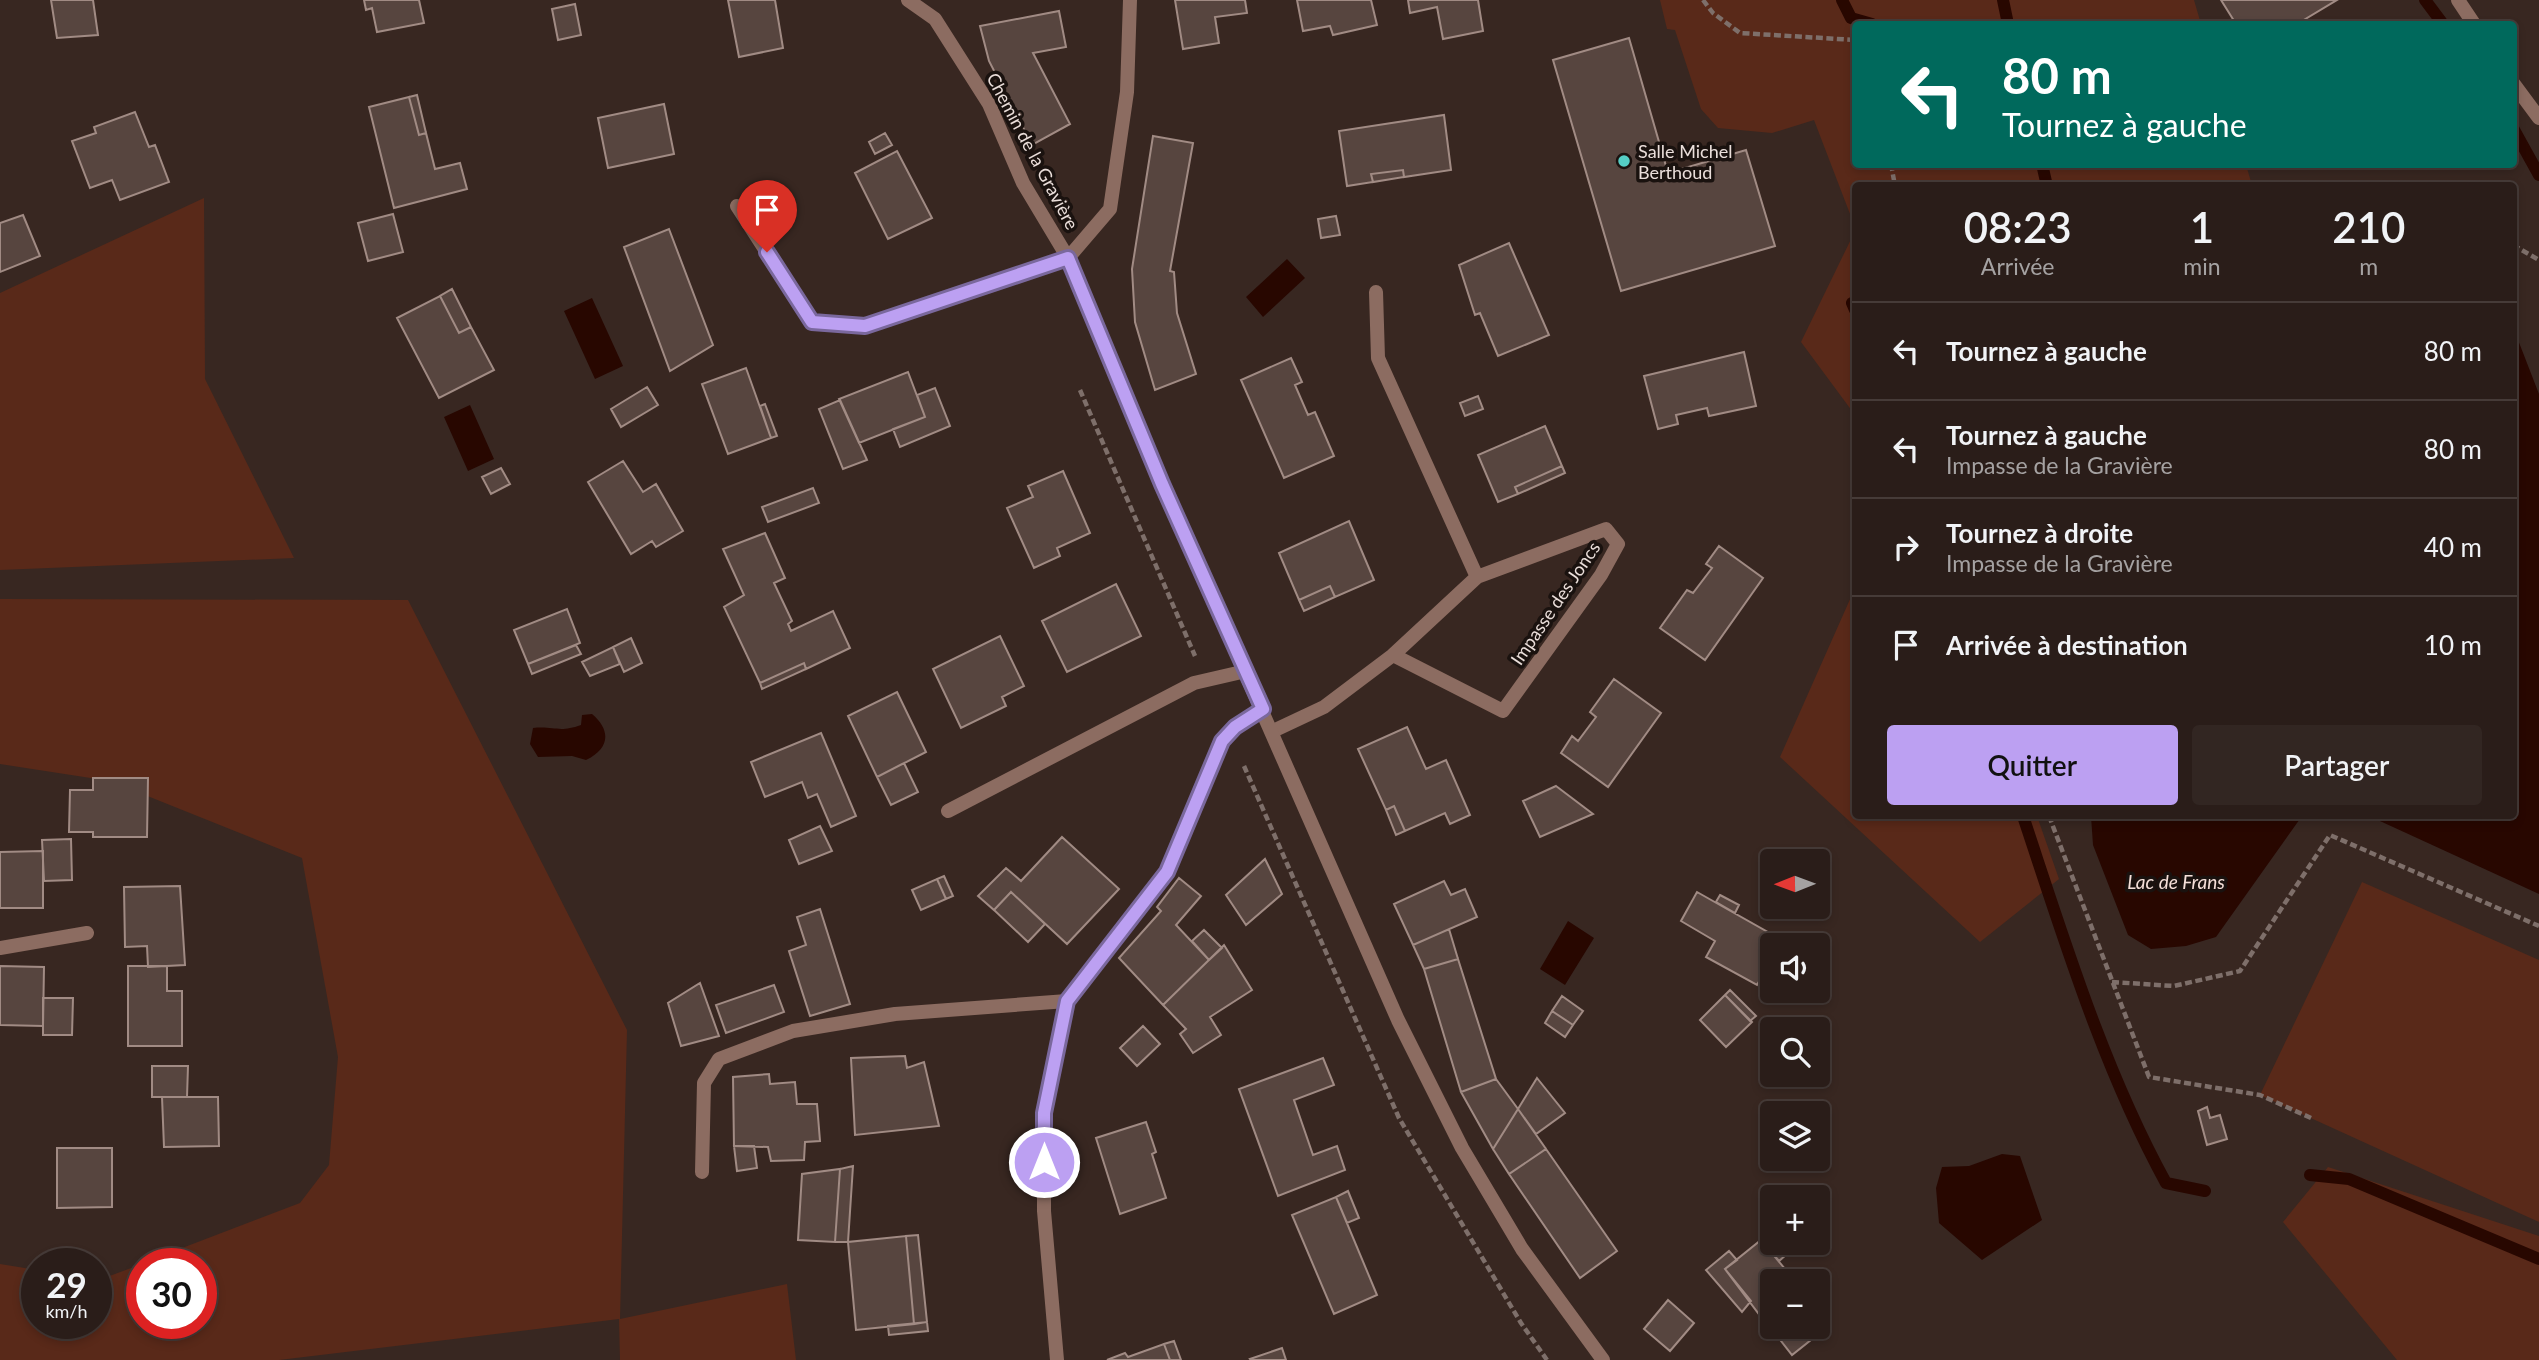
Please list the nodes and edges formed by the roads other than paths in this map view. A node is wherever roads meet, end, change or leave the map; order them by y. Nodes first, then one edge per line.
1 (908, 0) edge
2 (1130, 0) edge
3 (2458, 0) edge
4 (2472, 21) edge
5 (2517, 88) edge
6 (2539, 118) edge
7 (737, 206) dead end
8 (1068, 258) junction
9 (1376, 292) dead end
10 (1476, 577) junction
11 (1393, 655) junction
12 (1246, 671) junction
13 (1263, 709) junction
14 (1273, 732) junction
15 (948, 811) dead end
16 (87, 933) dead end
17 (0, 948) edge
18 (1067, 1001) junction
19 (702, 1172) dead end
20 (1057, 1360) edge
21 (1603, 1360) edge

1 - 8 street, Chemin de la Gravière
2 - 8 street
3 - 4 street
5 - 6 street
7 - 8 street
8 - 12 street, Chemin de la Gravière
9 - 10 street
10 - 11 street, Impasse des Joncs
10 - 11 street, Impasse des Joncs
11 - 14 street, Impasse des Joncs
12 - 13 street, Chemin de la Gravière
12 - 15 street
13 - 14 street, Chemin de la Gravière
13 - 18 street
14 - 21 street, Chemin de la Gravière
16 - 17 street
18 - 19 street
18 - 20 street

